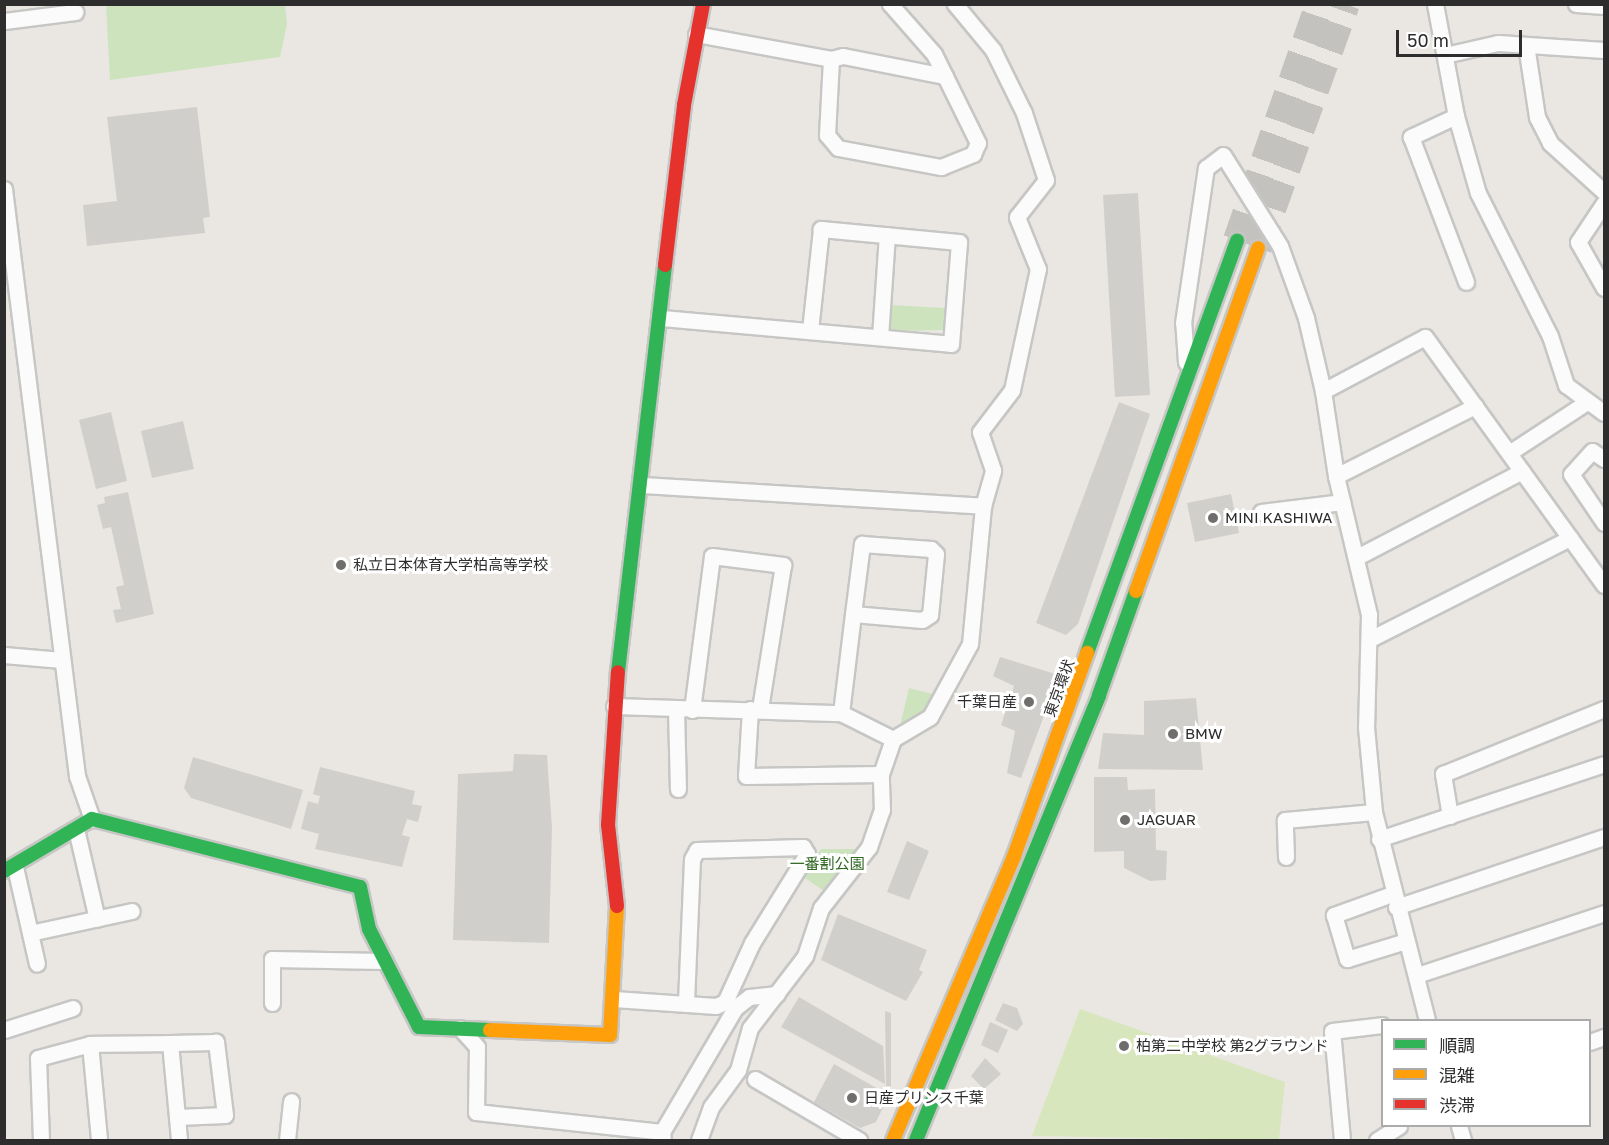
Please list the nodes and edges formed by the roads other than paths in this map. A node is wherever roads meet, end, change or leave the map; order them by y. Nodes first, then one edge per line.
1 (703, 4) edge
2 (890, 4) edge
3 (956, 4) edge
4 (1435, 4) edge
5 (1576, 4) edge
6 (1605, 6) edge
7 (75, 12) dead end
8 (4, 21) edge
9 (696, 34) junction
10 (1526, 45) junction
11 (1605, 50) edge
12 (1445, 55) junction
13 (831, 58) junction
14 (945, 76) junction
15 (1456, 116) junction
16 (4, 189) edge
17 (1605, 192) edge
18 (1605, 202) edge
19 (887, 235) junction
20 (1237, 240) tunnel mouth
21 (1258, 248) tunnel mouth
22 (1466, 282) dead end
23 (1605, 288) edge
24 (661, 318) junction
25 (810, 330) junction
26 (880, 337) junction
27 (1187, 377) junction
28 (1323, 391) junction
29 (1587, 402) junction
30 (1475, 406) junction
31 (1605, 413) edge
32 (1509, 453) junction
33 (1605, 459) edge
34 (1522, 471) junction
35 (1336, 476) junction
36 (642, 485) junction
37 (1342, 502) junction
38 (983, 506) junction
39 (1261, 513) dead end
40 (1605, 523) edge
41 (1570, 538) junction
42 (1357, 557) junction
43 (1605, 585) edge
44 (853, 614) junction
45 (1372, 638) junction
46 (4, 656) edge
47 (62, 660) junction
48 (614, 706) junction
49 (755, 709) junction
50 (676, 710) junction
51 (692, 710) junction
52 (1605, 710) edge
53 (841, 713) junction
54 (893, 739) junction
55 (1605, 764) edge
56 (881, 774) junction
57 (678, 789) dead end
58 (1374, 812) junction
59 (1450, 816) junction
60 (92, 819) junction
61 (76, 829) junction
62 (1605, 837) edge
63 (1379, 839) junction
64 (1286, 857) dead end
65 (10, 869) edge
66 (1394, 901) junction
67 (132, 911) dead end
68 (1605, 913) edge
69 (97, 919) junction
70 (30, 933) junction
71 (1406, 941) junction
72 (383, 962) junction
73 (37, 964) dead end
74 (1417, 975) junction
75 (777, 994) junction
76 (614, 999) junction
77 (272, 1003) dead end
78 (686, 1004) junction
79 (73, 1008) dead end
80 (1427, 1019) edge
81 (1381, 1025) edge
82 (460, 1028) junction
83 (4, 1030) edge
84 (1605, 1036) edge
85 (1591, 1042) edge
86 (170, 1043) junction
87 (90, 1044) junction
88 (755, 1079) dead end
89 (291, 1101) dead end
90 (177, 1117) junction
91 (1396, 1127) edge
92 (662, 1136) edge
93 (702, 1139) edge
94 (41, 1140) edge
95 (99, 1140) edge
96 (179, 1140) edge
97 (287, 1140) edge
98 (859, 1140) edge
99 (893, 1140) edge
100 (916, 1140) edge
101 (1342, 1140) edge
102 (1377, 1140) edge

1 - 9 main road
2 - 14 street
3 - 38 street
4 - 12 street
5 - 6 street
7 - 8 street
9 - 13 street
9 - 24 main road
10 - 11 street
10 - 12 street
10 - 17 street
12 - 15 street
13 - 14 street
13 - 14 street
15 - 22 street
15 - 29 street
16 - 47 street
18 - 23 street
19 - 25 street
19 - 26 street
19 - 26 street
20 - 27 main road, 東京環状
21 - 100 main road
24 - 25 street
24 - 36 main road
25 - 26 street
27 - 28 street
27 - 99 main road, 東京環状
28 - 30 street
28 - 35 street
29 - 31 street
29 - 32 street
30 - 32 street
30 - 35 street
32 - 34 street
33 - 40 street
34 - 41 street
34 - 42 street
35 - 37 street
36 - 38 street
36 - 48 main road
37 - 39 street
37 - 42 street
38 - 54 street
41 - 43 street
41 - 45 street
42 - 45 street
44 - 44 street
44 - 53 street
45 - 58 street
46 - 47 street
47 - 60 street
48 - 50 street
48 - 76 main road
49 - 51 street
49 - 51 street
49 - 53 street
49 - 56 street
50 - 51 street
50 - 57 street
52 - 59 street
53 - 54 street
54 - 56 street
55 - 59 street
56 - 75 street
58 - 63 street
58 - 64 street
59 - 63 street
60 - 61 main road
60 - 72 main road
61 - 65 main road
61 - 69 street
62 - 66 street
63 - 66 street
65 - 70 street
66 - 71 street
66 - 71 street
67 - 69 street
68 - 74 street
69 - 70 street
70 - 73 street
71 - 74 street
72 - 77 street
72 - 82 main road
74 - 80 street
75 - 92 street
75 - 93 street
76 - 78 street
76 - 82 main road
78 - 78 street
79 - 83 street
81 - 101 street
82 - 92 street
84 - 85 street
86 - 87 street
86 - 90 street
86 - 90 street
87 - 94 street
87 - 95 street
88 - 98 street
89 - 97 street
90 - 96 street
91 - 102 street

